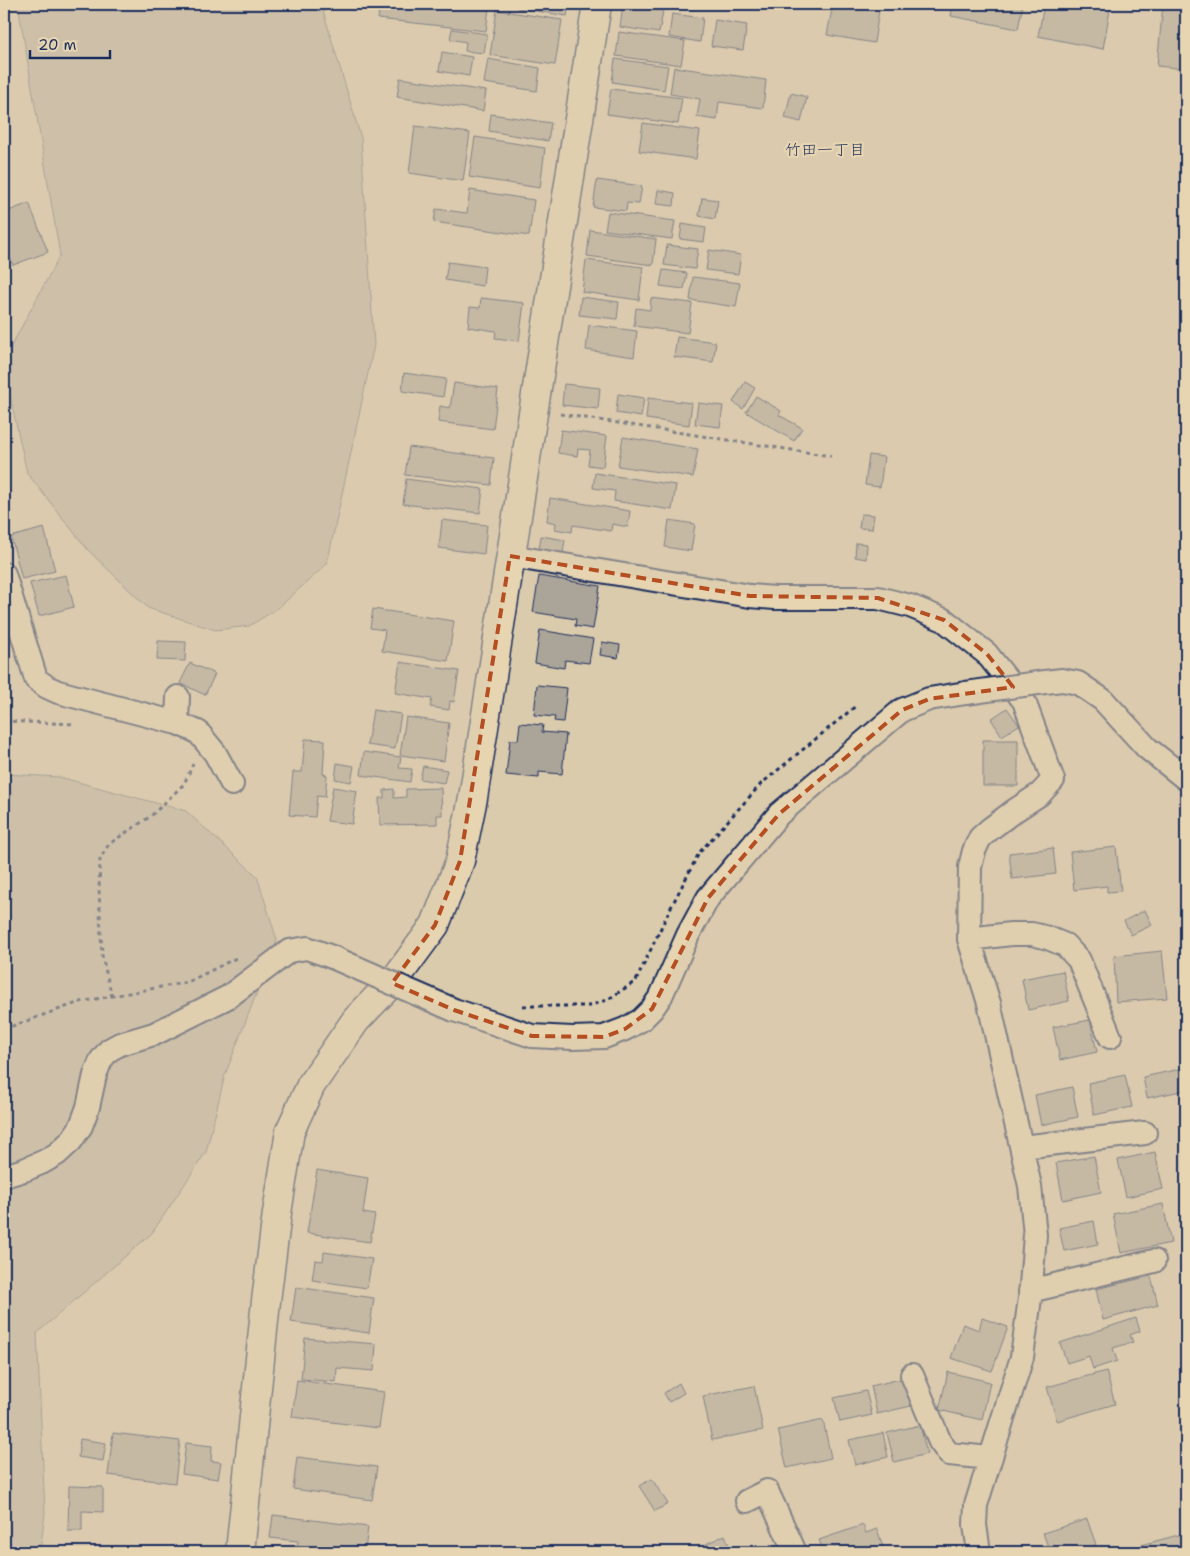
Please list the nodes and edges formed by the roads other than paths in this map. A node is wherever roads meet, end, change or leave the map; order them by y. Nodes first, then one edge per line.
1 (597, 4) edge
2 (510, 556) junction
3 (4, 574) edge
4 (10, 619) edge
5 (178, 697) dead end
6 (177, 723) junction
7 (1186, 779) edge
8 (232, 784) dead end
9 (969, 939) junction
10 (1110, 1037) dead end
11 (1145, 1133) dead end
12 (1022, 1147) junction
13 (4, 1176) edge
14 (1154, 1260) dead end
15 (1030, 1291) junction
16 (912, 1374) dead end
17 (990, 1458) junction
18 (747, 1500) dead end
19 (240, 1552) edge
20 (795, 1552) edge
21 (978, 1552) edge

1 - 2 street
2 - 9 street
2 - 19 street
3 - 4 street
4 - 6 street
5 - 6 street
6 - 8 street
7 - 13 street, bridge
9 - 10 street
9 - 12 street
11 - 12 street
12 - 15 street
14 - 15 street
15 - 17 street
16 - 17 street
17 - 21 street
18 - 20 street

